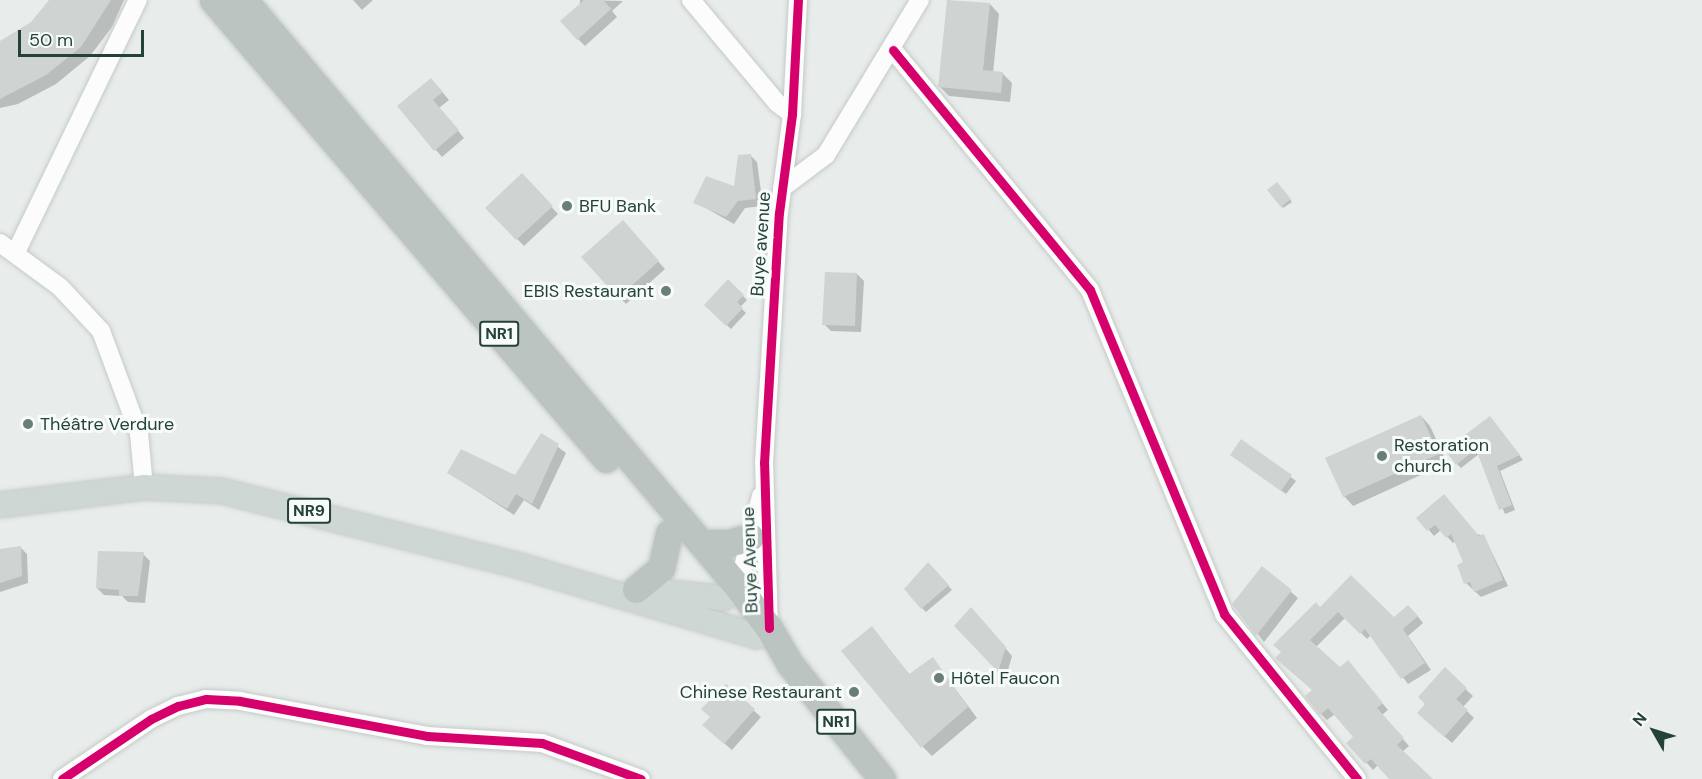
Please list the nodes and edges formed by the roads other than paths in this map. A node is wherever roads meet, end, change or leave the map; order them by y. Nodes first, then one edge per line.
1 (138, 0) edge
2 (213, 0) edge
3 (244, 0) edge
4 (691, 0) edge
5 (798, 0) edge
6 (920, 0) edge
7 (893, 50) junction
8 (792, 114) junction
9 (782, 188) junction
10 (0, 243) edge
11 (16, 252) junction
12 (615, 455) junction
13 (144, 487) junction
14 (763, 492) junction
15 (0, 505) edge
16 (669, 533) junction
17 (750, 537) junction
18 (701, 543) junction
19 (623, 590) junction
20 (731, 592) junction
21 (763, 632) junction
22 (62, 779) edge
23 (641, 779) edge
24 (882, 779) edge
25 (1357, 779) edge

1 - 11 street
2 - 12 highway, NR1
3 - 12 highway, NR1
4 - 8 street
5 - 8 street, Buye avenue
6 - 7 street
7 - 9 street
7 - 25 street
8 - 9 street, Buye avenue
9 - 14 street, Buye avenue
10 - 11 street
11 - 13 street
12 - 16 highway, NR1
12 - 18 highway, NR1
13 - 15 main road, NR9
13 - 19 main road, NR9
14 - 17 street, Buye Avenue
14 - 21 street, Buye Avenue
16 - 19 highway
16 - 20 highway, NR1
17 - 18 highway
17 - 20 street, Buye Avenue
18 - 20 highway, NR1
19 - 20 main road, NR9
19 - 21 main road, NR9
20 - 21 highway, NR1
21 - 24 highway, NR1
22 - 23 street

